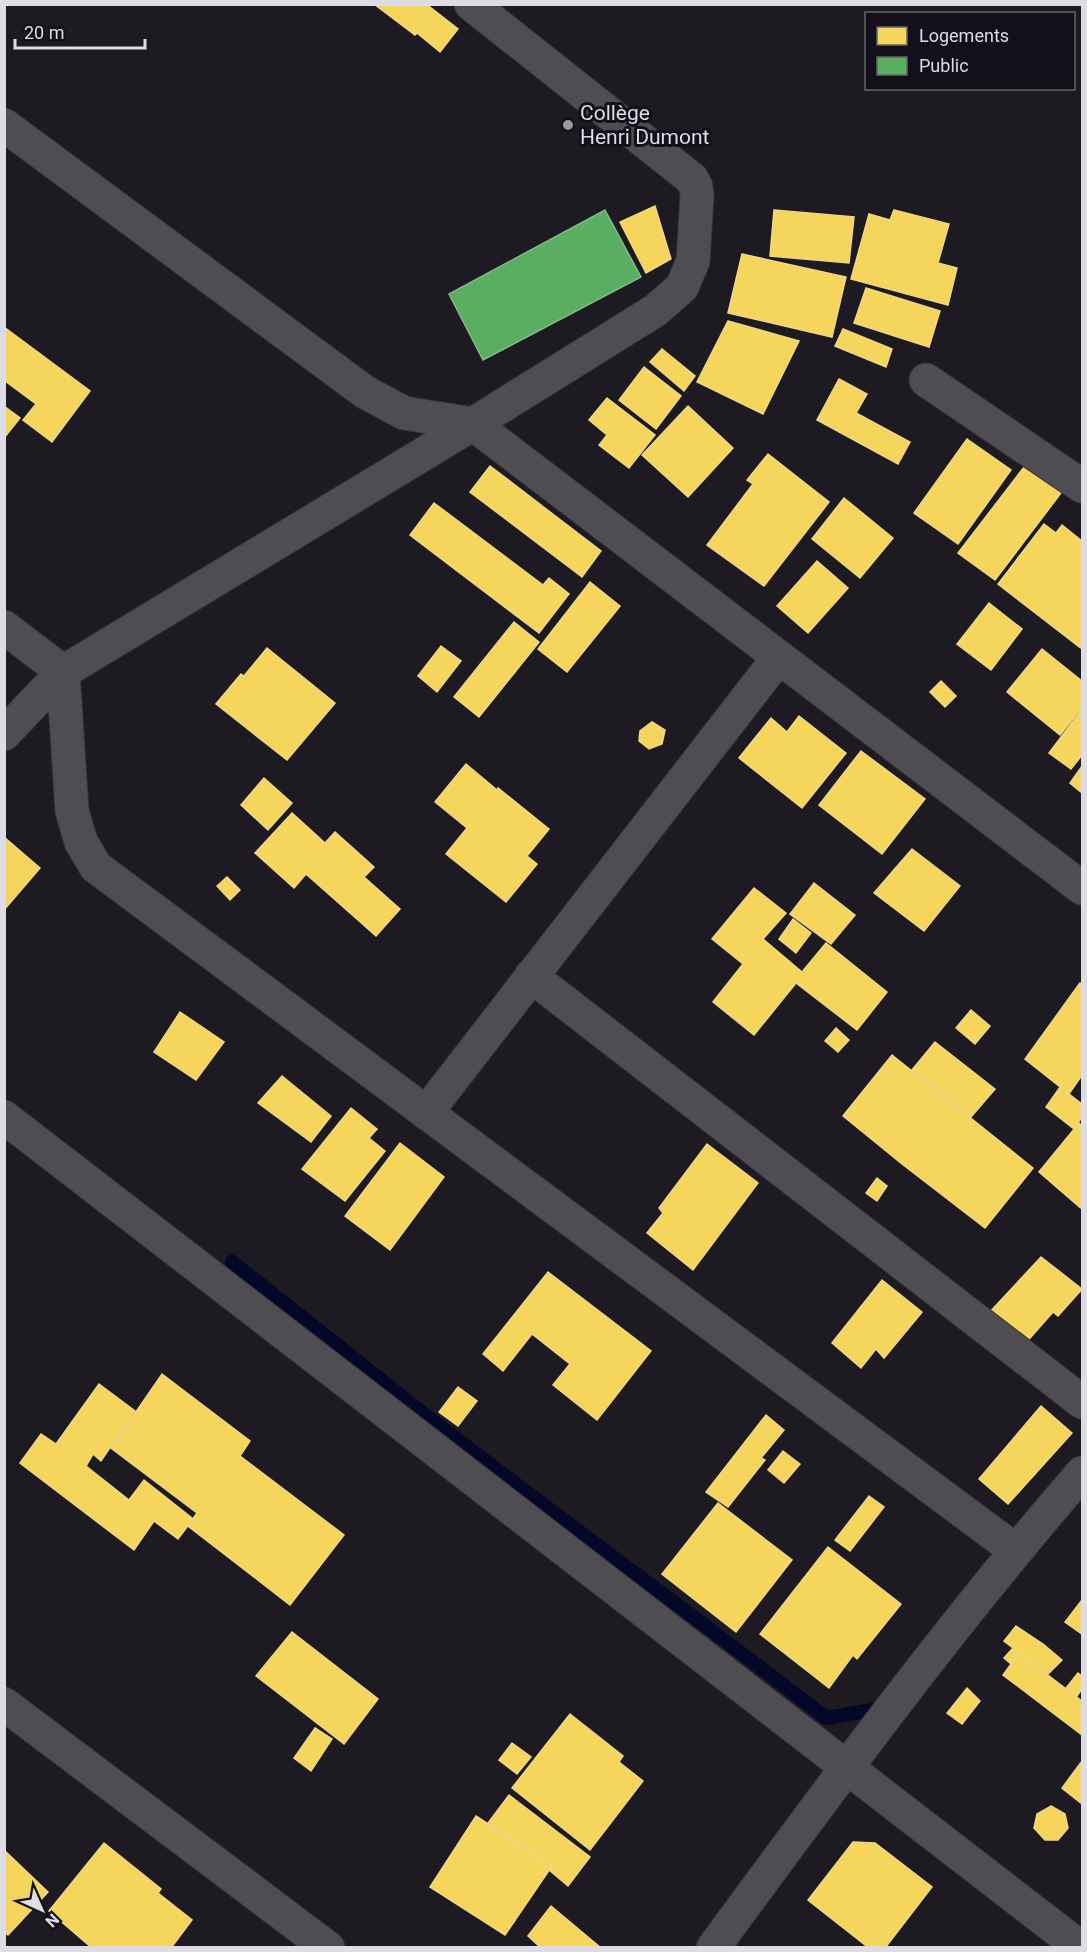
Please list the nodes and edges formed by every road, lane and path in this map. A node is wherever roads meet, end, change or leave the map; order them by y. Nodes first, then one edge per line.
1 (471, 4) edge
2 (4, 125) edge
3 (926, 380) dead end
4 (473, 424) junction
5 (1083, 486) edge
6 (4, 627) edge
7 (778, 657) junction
8 (63, 672) junction
9 (4, 734) edge
10 (1083, 888) edge
11 (531, 976) junction
12 (426, 1113) junction
13 (4, 1117) edge
14 (1083, 1402) edge
15 (1083, 1473) edge
16 (1015, 1550) junction
17 (4, 1704) edge
18 (847, 1765) junction
19 (328, 1947) edge
20 (713, 1947) edge
21 (1080, 1947) edge

1 - 4 street
2 - 4 street
3 - 5 street
4 - 7 street
4 - 8 street
6 - 8 street
7 - 10 street
7 - 11 street
8 - 9 street
8 - 12 street
11 - 12 street
11 - 14 street
12 - 16 street
13 - 18 street
15 - 16 street
16 - 18 street
17 - 19 street
18 - 20 street
18 - 21 street

